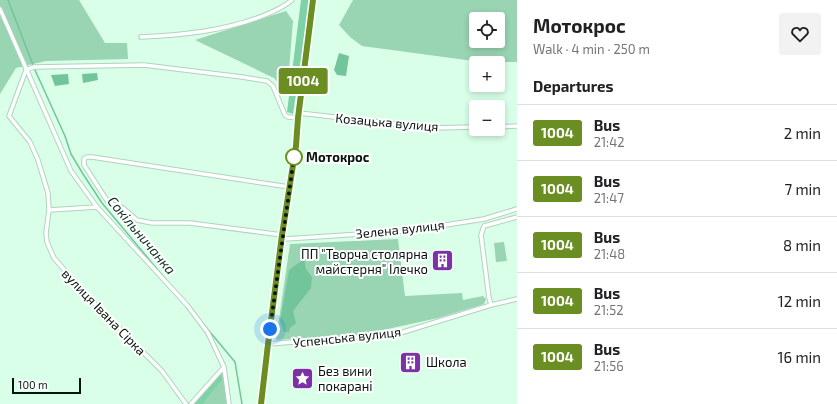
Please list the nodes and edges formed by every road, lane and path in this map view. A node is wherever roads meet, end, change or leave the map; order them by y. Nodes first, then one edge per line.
1 (292, 0) edge
2 (314, 0) edge
3 (0, 9) edge
4 (141, 37) dead end
5 (26, 70) junction
6 (298, 116) junction
7 (505, 126) edge
8 (517, 126) edge
9 (469, 127) edge
10 (289, 187) junction
11 (97, 207) junction
12 (517, 209) edge
13 (49, 210) junction
14 (517, 217) edge
15 (484, 219) junction
16 (484, 226) junction
17 (282, 238) junction
18 (517, 299) edge
19 (491, 305) junction
20 (268, 344) junction
21 (224, 367) junction
22 (186, 404) edge
23 (191, 404) edge
24 (229, 404) edge
25 (261, 404) edge

1 - 4 street
2 - 6 main road
3 - 5 street
5 - 6 street
5 - 11 street
5 - 13 street, вулиця Івана Сірка
6 - 9 street, Козацька вулиця
6 - 10 main road
7 - 8 street
10 - 17 main road
10 - 17 street, Зелена вулиця
11 - 13 street
11 - 21 street
12 - 15 street, Зелена вулиця
13 - 22 street, вулиця Івана Сірка
14 - 16 street
15 - 16 street
15 - 17 street, Зелена вулиця
16 - 19 street
17 - 20 main road
18 - 19 street, Успенська вулиця
19 - 20 street, Успенська вулиця
20 - 25 main road
21 - 23 street
21 - 24 street

